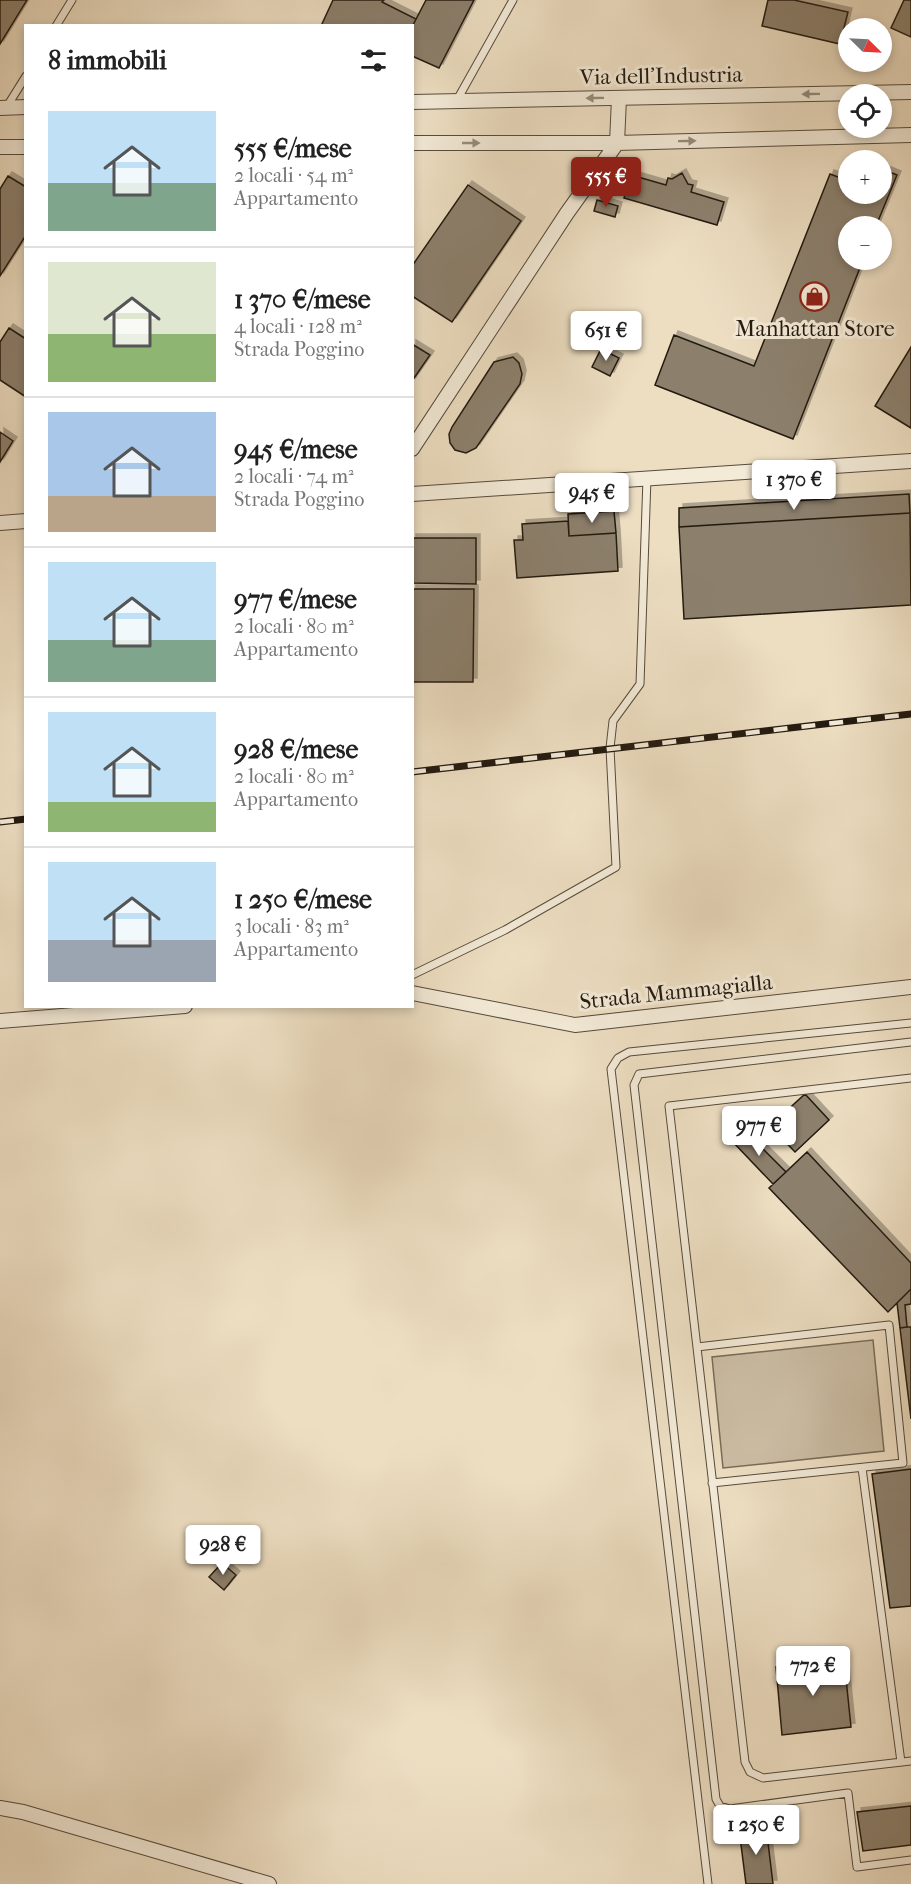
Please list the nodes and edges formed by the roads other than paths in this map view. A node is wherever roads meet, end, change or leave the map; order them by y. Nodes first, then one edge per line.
1 (72, 0) edge
2 (513, 0) edge
3 (57, 24) edge
4 (24, 79) edge
5 (911, 92) edge
6 (619, 98) junction
7 (457, 100) junction
8 (414, 102) edge
9 (24, 107) edge
10 (3, 108) edge
11 (911, 135) edge
12 (414, 143) edge
13 (617, 143) junction
14 (0, 147) edge
15 (24, 147) edge
16 (414, 446) edge
17 (911, 461) edge
18 (647, 478) junction
19 (414, 494) edge
20 (24, 521) edge
21 (0, 523) edge
22 (414, 974) edge
23 (911, 987) edge
24 (414, 993) edge
25 (160, 1008) edge
26 (0, 1021) edge
27 (911, 1023) edge
28 (911, 1042) edge
29 (911, 1078) edge
30 (696, 1347) junction
31 (862, 1468) junction
32 (712, 1483) junction
33 (911, 1761) edge
34 (901, 1762) junction
35 (0, 1808) edge
36 (911, 1860) edge
37 (269, 1884) edge
38 (708, 1884) edge

1 - 3 lane
2 - 7 lane
4 - 10 lane
5 -> 6 street, Via dell'Industria
6 -> 7 street, Via dell'Industria
6 - 13 street
7 - 8 street, Via dell'Industria
9 - 10 street
13 -> 11 street
12 -> 13 street
13 - 16 street
14 - 15 street
17 - 18 street
18 - 19 street
18 - 22 lane
20 - 21 street
23 - 24 street, Strada Mammagialla
25 - 26 street
27 - 38 lane
28 - 36 lane
29 - 30 lane
30 - 31 lane
30 - 32 lane
31 - 32 lane
31 - 34 lane
32 - 34 lane
33 - 34 lane
35 - 37 street

